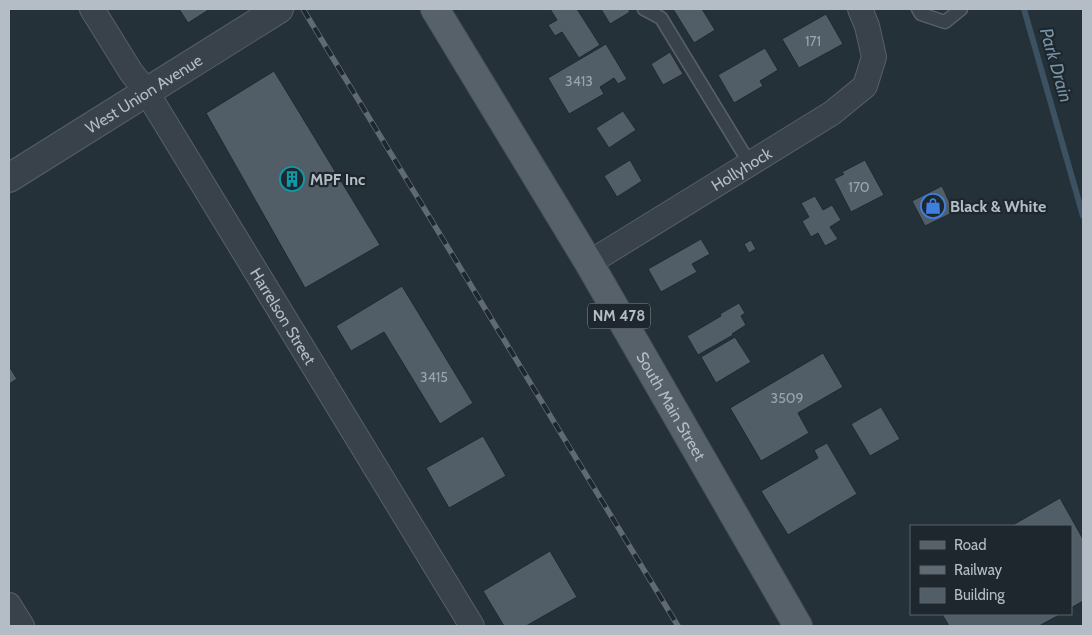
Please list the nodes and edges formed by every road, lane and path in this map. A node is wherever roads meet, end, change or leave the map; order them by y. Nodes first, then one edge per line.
1 (92, 9) edge
2 (279, 9) edge
3 (435, 9) edge
4 (644, 9) edge
5 (860, 9) edge
6 (918, 9) edge
7 (961, 9) edge
8 (146, 91) junction
9 (750, 164) junction
10 (9, 178) edge
11 (589, 263) junction
12 (472, 626) edge
13 (798, 626) edge

1 - 8 street, Harrelson Street
2 - 8 street, West Union Avenue
3 - 11 main road, South Main Street / NM 478
4 - 9 lane
5 - 9 street, Hollyhock
6 - 7 lane
8 - 10 street, West Union Avenue
8 - 12 street, Harrelson Street
9 - 11 street, Hollyhock
11 - 13 main road, South Main Street / NM 478

